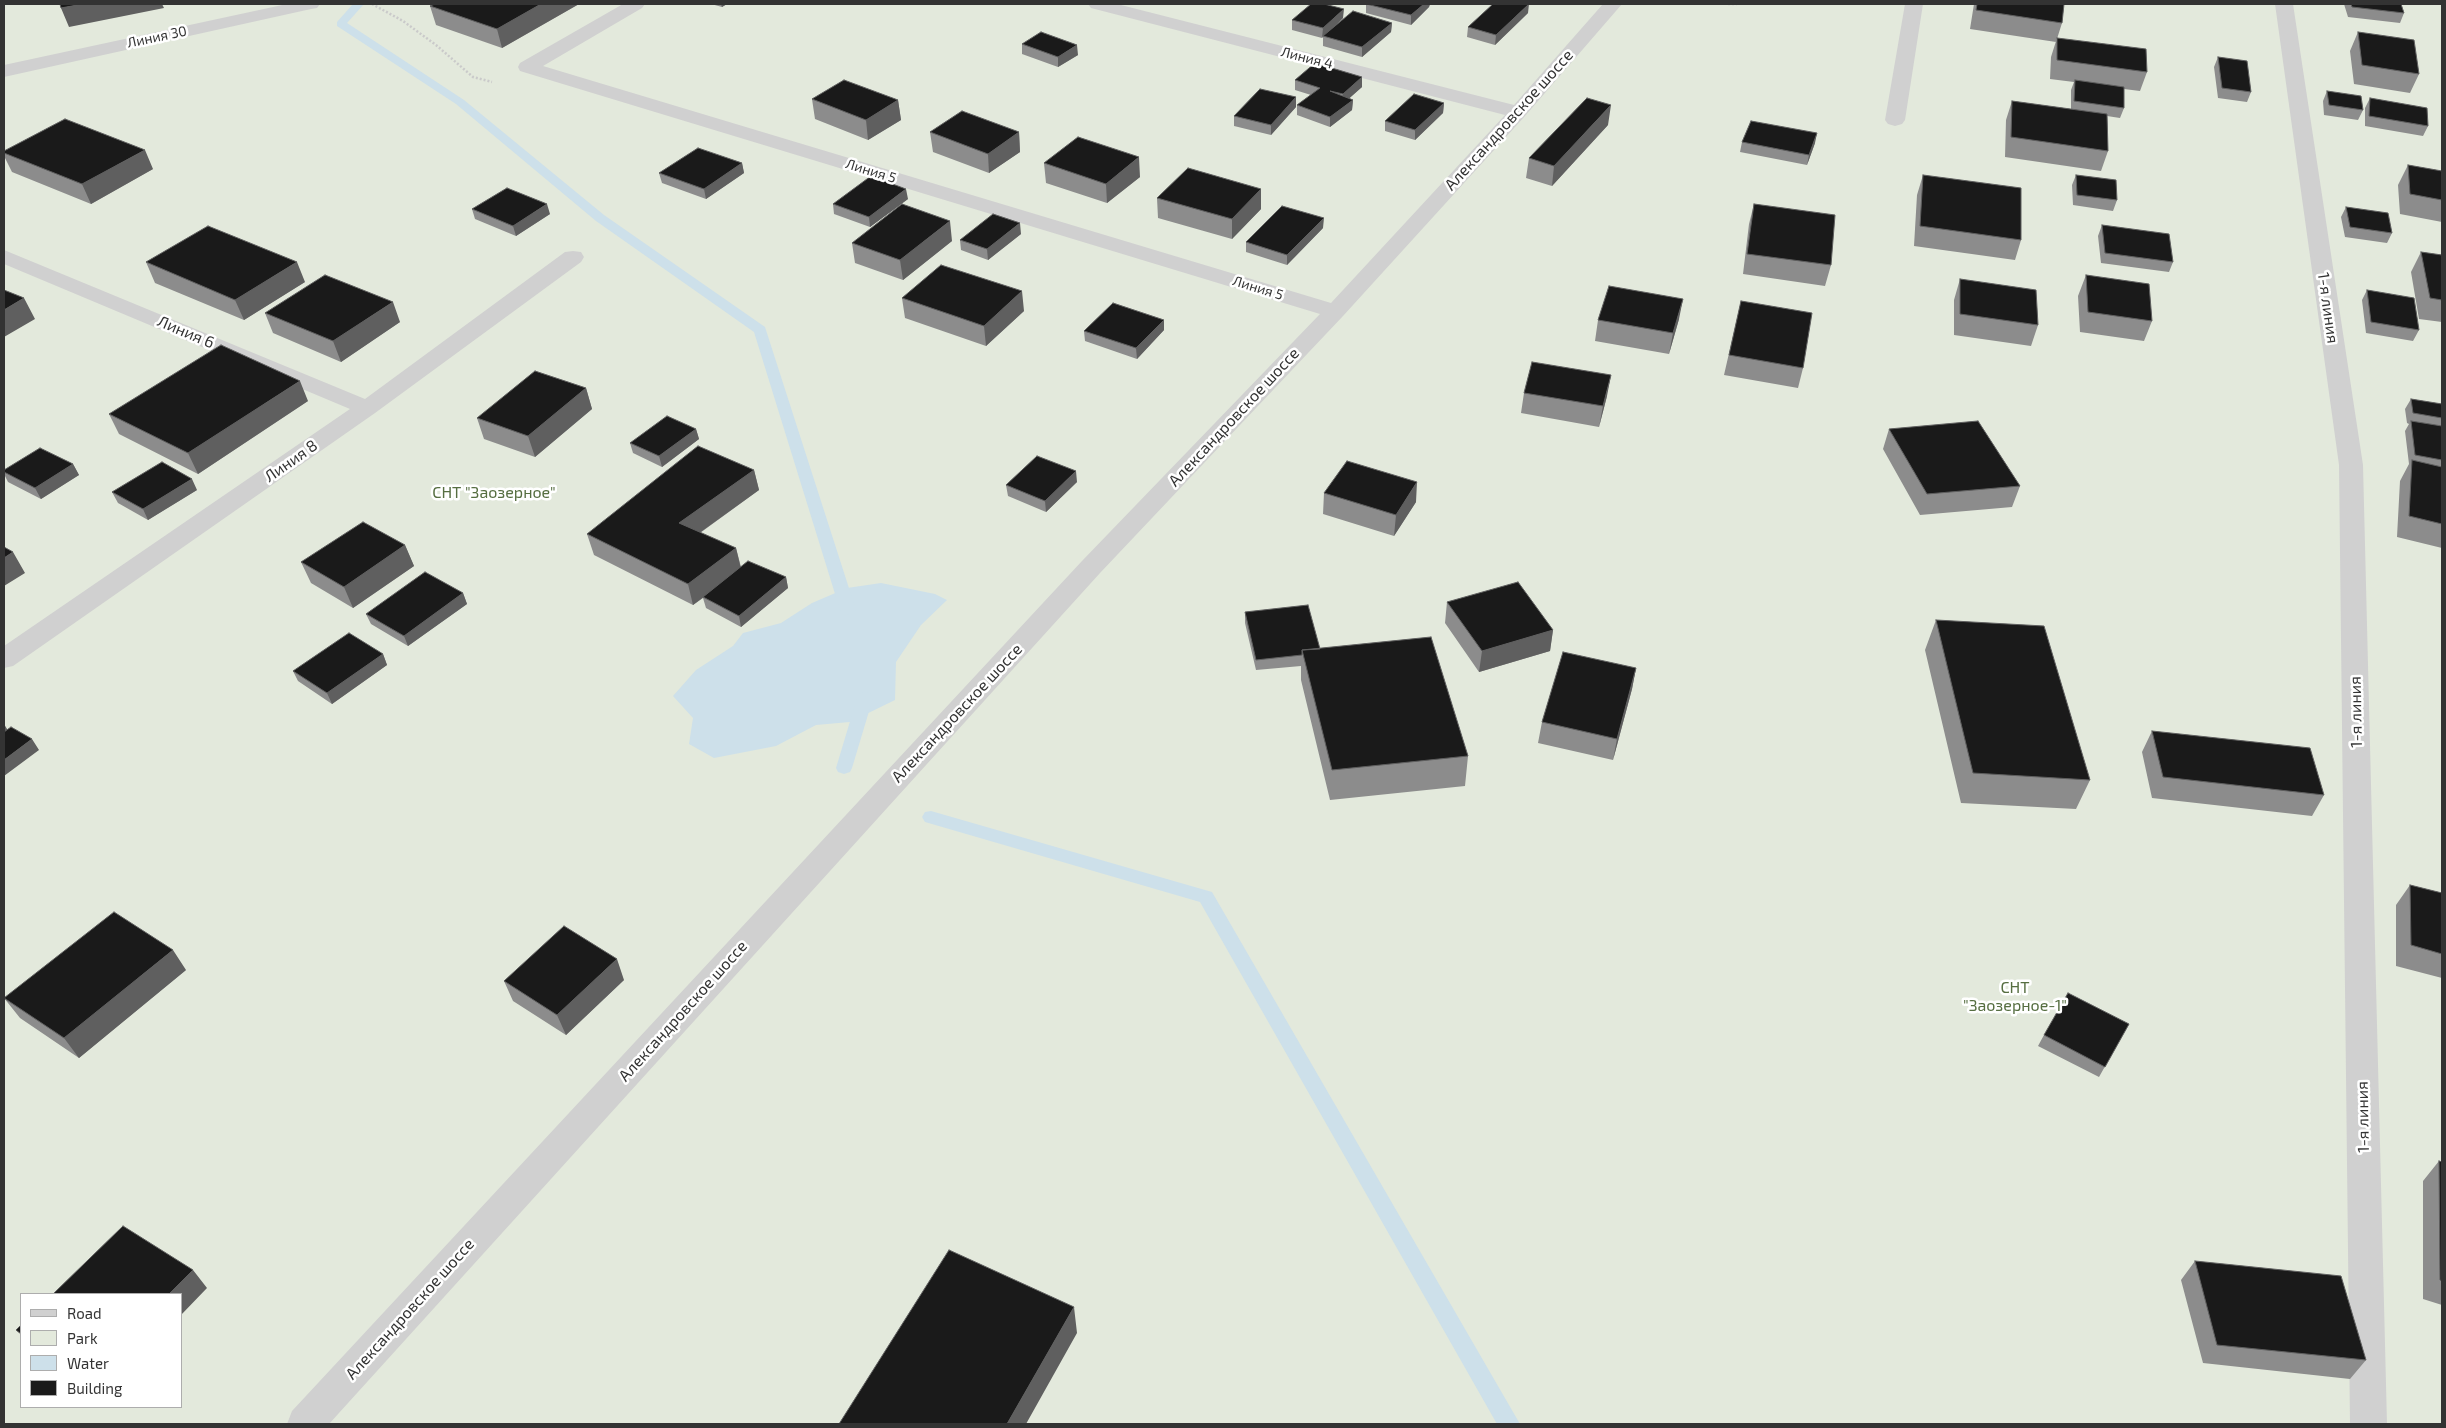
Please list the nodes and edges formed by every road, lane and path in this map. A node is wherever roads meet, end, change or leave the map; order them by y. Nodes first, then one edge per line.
1 (311, 4) edge
2 (373, 4) edge
3 (636, 4) edge
4 (1097, 4) edge
5 (1613, 4) edge
6 (1728, 4) edge
7 (1737, 4) edge
8 (1914, 4) edge
9 (2284, 4) edge
10 (527, 67) junction
11 (4, 71) edge
12 (1518, 112) junction
13 (1895, 120) dead end
14 (4, 256) edge
15 (573, 257) dead end
16 (1334, 311) junction
17 (367, 408) junction
18 (4, 659) edge
19 (305, 1424) edge
20 (2369, 1424) edge

1 - 11 street, Линия 30
2 - 10 path
3 - 10 street
4 - 12 street, Линия 4
5 - 12 street, Александровское шоссе
6 - 7 path
8 - 13 street
9 - 20 street, 1-я линия
10 - 16 street, Линия 5
12 - 16 street, Александровское шоссе
14 - 17 street, Линия 6
15 - 17 street, Линия 8
16 - 19 street, Александровское шоссе
17 - 18 street, Линия 8

